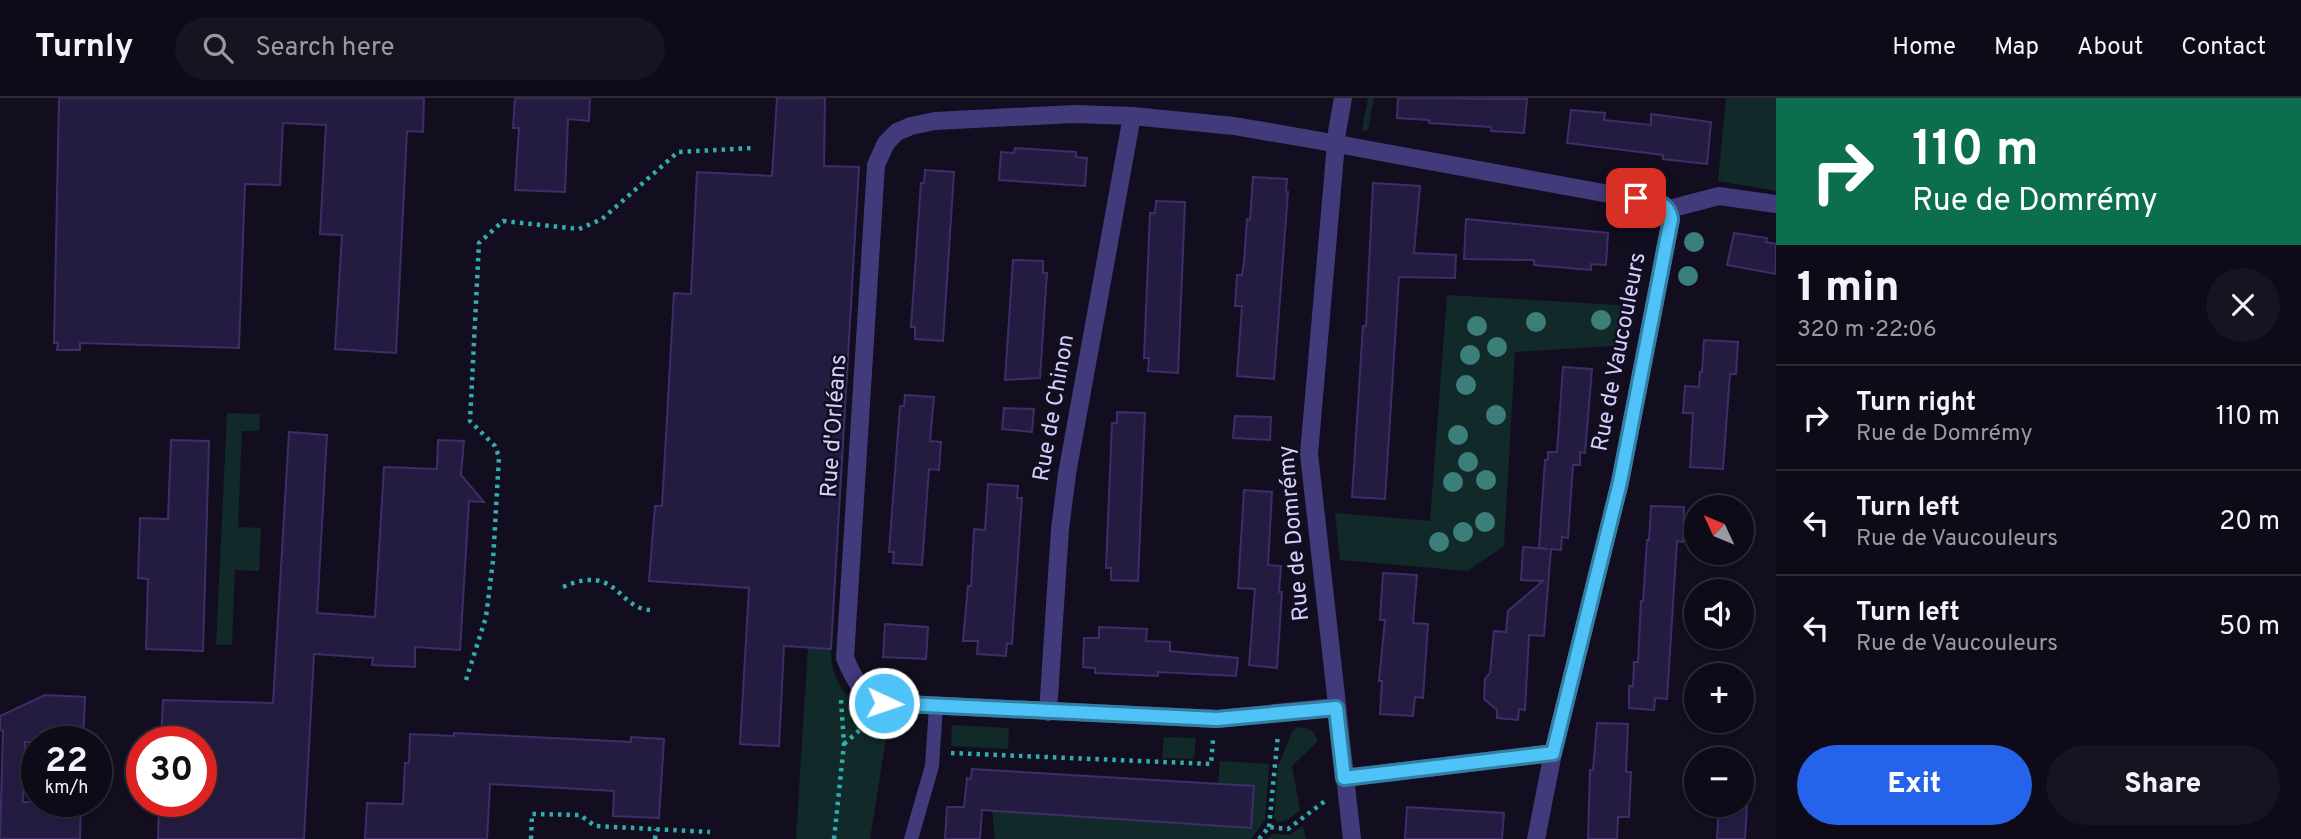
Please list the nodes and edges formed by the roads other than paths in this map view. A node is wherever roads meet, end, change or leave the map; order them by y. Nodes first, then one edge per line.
1 (1343, 98) edge
2 (1132, 116) junction
3 (1336, 143) junction
4 (1776, 204) edge
5 (1669, 209) junction
6 (936, 706) junction
7 (1336, 708) junction
8 (1048, 712) junction
9 (1553, 753) junction
10 (1344, 778) junction
11 (911, 839) edge
12 (1352, 839) edge
13 (1536, 839) edge

1 - 3 street, Rue de Domrémy
2 - 3 street, Rue d'Orléans
2 - 6 street, Rue d'Orléans
2 - 8 street, Rue de Chinon
3 - 5 street
3 - 7 street, Rue de Domrémy
4 - 5 street
5 - 9 street, Rue de Vaucouleurs
6 - 8 street, Rue d'Orléans
6 - 11 lane
7 - 8 street, Rue d'Orléans
7 - 10 street, Rue de Domrémy
9 - 10 street
9 - 13 street, Rue de Vaucouleurs
10 - 12 street, Rue de Domrémy

